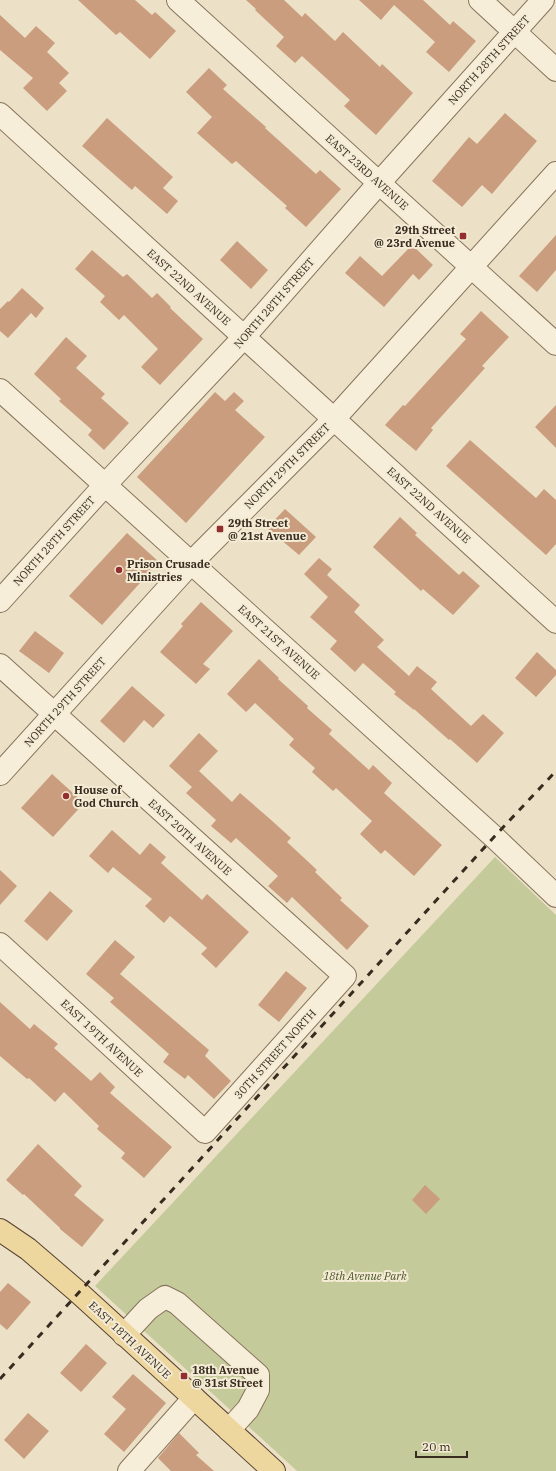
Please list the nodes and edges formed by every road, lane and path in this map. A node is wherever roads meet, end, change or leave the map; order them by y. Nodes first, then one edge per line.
1 (178, 0) edge
2 (480, 0) edge
3 (543, 0) edge
4 (514, 32) junction
5 (556, 70) edge
6 (0, 114) edge
7 (556, 173) edge
8 (379, 183) junction
9 (471, 267) junction
10 (244, 337) junction
11 (556, 344) edge
12 (0, 390) edge
13 (334, 419) junction
14 (105, 485) junction
15 (191, 563) junction
16 (0, 601) edge
17 (556, 622) edge
18 (0, 666) edge
19 (54, 714) junction
20 (0, 774) edge
21 (556, 896) edge
22 (0, 944) edge
23 (345, 976) joint
24 (204, 1132) joint
25 (0, 1230) edge
26 (124, 1335) junction
27 (194, 1398) junction
28 (229, 1430) junction
29 (129, 1471) edge
30 (274, 1471) edge

1 - 8 street, EAST 23RD AVENUE
2 - 4 street
3 - 4 street, NORTH 28TH STREET
4 - 5 street
4 - 8 street, NORTH 28TH STREET
6 - 10 street, EAST 22ND AVENUE
7 - 9 street, NORTH 29TH STREET
8 - 9 street, EAST 23RD AVENUE
8 - 10 street, NORTH 28TH STREET
9 - 11 street, EAST 23RD AVENUE
9 - 13 street, NORTH 29TH STREET
10 - 13 street, EAST 22ND AVENUE
10 - 14 street, NORTH 28TH STREET
12 - 14 street, EAST 21ST AVENUE
13 - 15 street, NORTH 29TH STREET
13 - 17 street, EAST 22ND AVENUE
14 - 15 street, EAST 21ST AVENUE
14 - 16 street, NORTH 28TH STREET
15 - 19 street, NORTH 29TH STREET
15 - 21 street, EAST 21ST AVENUE
18 - 19 street, EAST 20TH AVENUE
19 - 20 street, NORTH 29TH STREET
19 - 23 street, EAST 20TH AVENUE
22 - 24 street, EAST 19TH AVENUE
23 - 24 street, 30TH STREET NORTH
25 - 26 main road, EAST 18TH AVENUE
26 - 27 main road, EAST 18TH AVENUE
26 - 28 street
27 - 28 main road, EAST 18TH AVENUE
27 - 29 street
28 - 30 main road, EAST 18TH AVENUE

